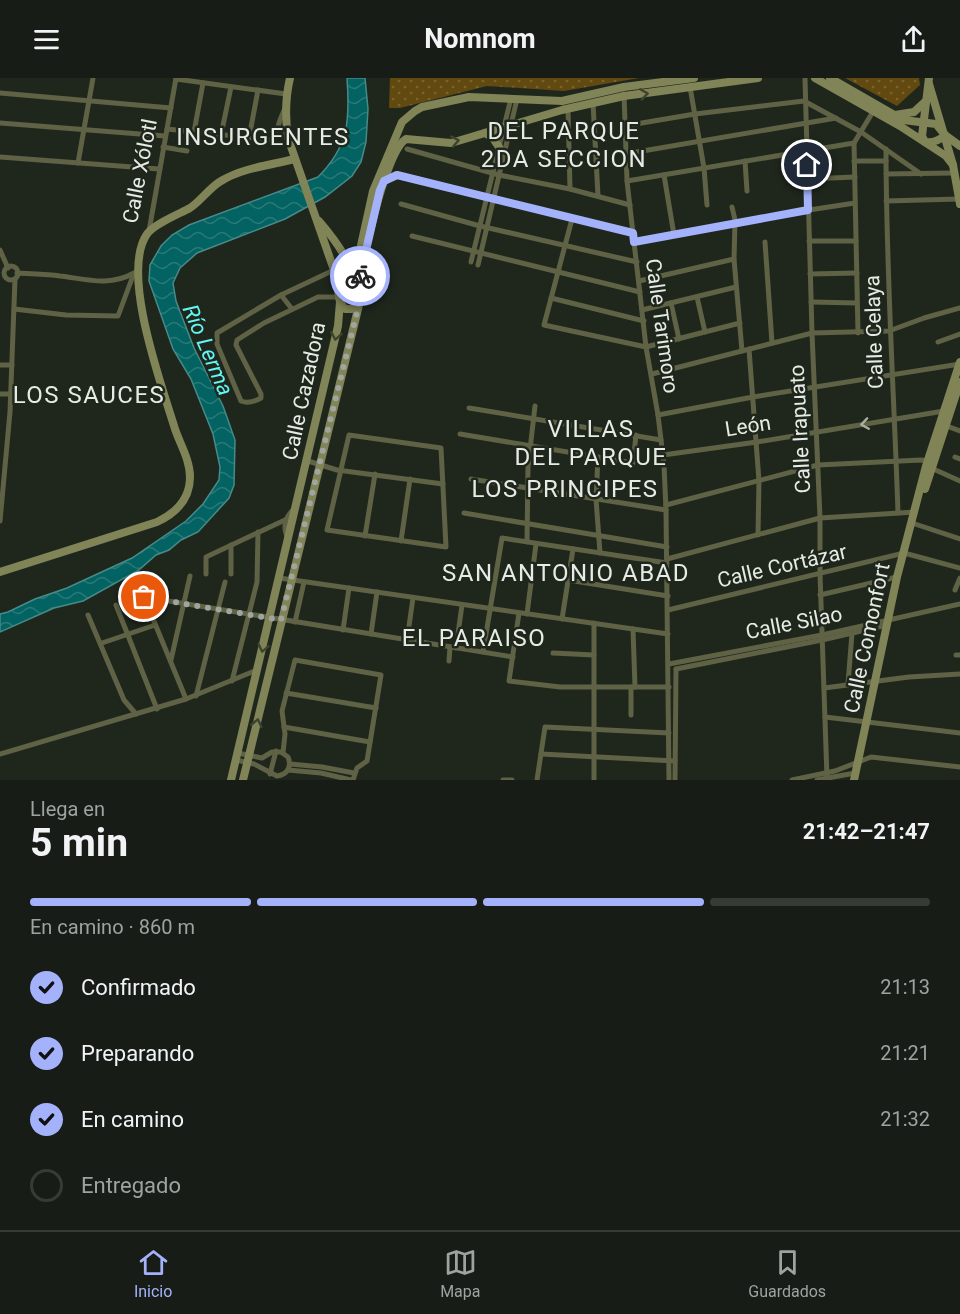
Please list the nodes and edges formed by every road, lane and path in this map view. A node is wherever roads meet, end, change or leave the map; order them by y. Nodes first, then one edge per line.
1 (93, 78) edge
2 (290, 78) edge
3 (694, 78) edge
4 (758, 78) edge
5 (805, 78) edge
6 (815, 78) edge
7 (830, 78) edge
8 (176, 79) edge
9 (840, 81) edge
10 (929, 81) edge
11 (203, 83) junction
12 (231, 87) junction
13 (690, 87) junction
14 (258, 90) junction
15 (624, 92) junction
16 (0, 93) edge
17 (286, 94) junction
18 (928, 97) junction
19 (514, 99) junction
20 (89, 101) junction
21 (804, 101) junction
22 (593, 103) junction
23 (171, 108) junction
24 (285, 108) junction
25 (568, 108) junction
26 (874, 110) junction
27 (695, 114) junction
28 (893, 115) junction
29 (836, 118) junction
30 (0, 123) edge
31 (806, 123) junction
32 (923, 123) junction
33 (508, 126) junction
34 (624, 126) junction
35 (167, 129) junction
36 (84, 130) junction
37 (194, 132) junction
38 (861, 132) junction
39 (485, 133) junction
40 (221, 135) junction
41 (945, 135) junction
42 (165, 136) junction
43 (249, 138) junction
44 (699, 141) junction
45 (925, 142) junction
46 (397, 143) junction
47 (854, 143) junction
48 (960, 146) edge
49 (163, 147) junction
50 (500, 147) junction
51 (407, 149) dead end
52 (886, 149) junction
53 (187, 151) dead end
54 (807, 151) junction
55 (625, 154) junction
56 (0, 156) edge
57 (745, 161) junction
58 (854, 161) junction
59 (886, 161) junction
60 (297, 162) junction
61 (78, 163) junction
62 (704, 168) junction
63 (954, 169) junction
64 (159, 170) junction
65 (496, 174) junction
66 (886, 174) junction
67 (921, 174) junction
68 (664, 175) junction
69 (855, 177) junction
70 (808, 179) junction
71 (627, 181) junction
72 (380, 183) junction
73 (570, 189) junction
74 (747, 191) dead end
75 (598, 196) junction
76 (490, 199) junction
77 (886, 201) junction
78 (960, 202) edge
79 (855, 203) junction
80 (401, 204) dead end
81 (630, 205) junction
82 (707, 205) dead end
83 (732, 207) dead end
84 (808, 210) junction
85 (316, 215) junction
86 (572, 219) junction
87 (735, 223) junction
88 (483, 226) junction
89 (149, 231) junction
90 (633, 233) junction
91 (674, 235) junction
92 (412, 236) dead end
93 (809, 241) junction
94 (856, 241) junction
95 (634, 242) junction
96 (765, 242) dead end
97 (565, 245) junction
98 (0, 250) edge
99 (360, 250) junction
100 (342, 252) junction
101 (477, 252) junction
102 (734, 259) junction
103 (637, 262) junction
104 (474, 264) dead end
105 (4, 270) edge
106 (334, 270) junction
107 (351, 271) junction
108 (136, 272) junction
109 (558, 272) junction
110 (857, 273) junction
111 (810, 274) junction
112 (16, 276) junction
113 (639, 281) junction
114 (736, 287) junction
115 (640, 292) junction
116 (281, 295) junction
117 (697, 297) junction
118 (359, 298) junction
119 (552, 298) junction
120 (340, 299) junction
121 (811, 302) junction
122 (671, 303) junction
123 (857, 303) junction
124 (960, 308) edge
125 (14, 309) junction
126 (292, 309) junction
127 (642, 310) junction
128 (644, 321) junction
129 (740, 323) junction
130 (889, 331) junction
131 (705, 332) junction
132 (812, 333) junction
133 (858, 333) junction
134 (960, 334) edge
135 (679, 339) junction
136 (938, 342) dead end
137 (772, 343) junction
138 (646, 347) junction
139 (749, 350) junction
140 (742, 351) junction
141 (960, 363) edge
142 (0, 365) edge
143 (12, 365) junction
144 (652, 374) junction
145 (892, 375) junction
146 (960, 382) edge
147 (814, 387) junction
148 (0, 394) edge
149 (11, 394) junction
150 (753, 397) junction
151 (535, 406) dead end
152 (469, 408) dead end
153 (944, 411) junction
154 (658, 415) junction
155 (533, 418) junction
156 (895, 419) junction
157 (943, 424) junction
158 (816, 432) junction
159 (960, 432) edge
160 (460, 434) dead end
161 (636, 435) junction
162 (661, 440) junction
163 (757, 442) junction
164 (530, 446) junction
165 (663, 455) junction
166 (598, 457) junction
167 (308, 460) junction
168 (896, 461) junction
169 (321, 464) junction
170 (930, 464) junction
171 (818, 465) junction
172 (342, 469) junction
173 (375, 474) junction
174 (410, 479) junction
175 (471, 479) dead end
176 (759, 481) junction
177 (960, 481) edge
178 (442, 484) junction
179 (527, 488) junction
180 (596, 499) junction
181 (296, 507) junction
182 (666, 508) junction
183 (916, 508) junction
184 (465, 513) dead end
185 (898, 513) junction
186 (820, 518) junction
187 (0, 520) edge
188 (285, 520) junction
189 (527, 523) junction
190 (912, 523) junction
191 (258, 532) junction
192 (598, 535) junction
193 (758, 535) junction
194 (365, 536) junction
195 (960, 539) edge
196 (288, 541) junction
197 (400, 541) junction
198 (527, 542) junction
199 (536, 544) junction
200 (231, 545) junction
201 (667, 547) junction
202 (573, 549) junction
203 (600, 553) junction
204 (904, 553) junction
205 (667, 561) junction
206 (960, 568) edge
207 (0, 572) edge
208 (206, 574) dead end
209 (231, 574) dead end
210 (820, 574) junction
211 (190, 576) dead end
212 (897, 577) junction
213 (279, 578) junction
214 (960, 578) edge
215 (291, 580) junction
216 (568, 580) junction
217 (225, 582) dead end
218 (304, 582) junction
219 (350, 588) junction
220 (956, 590) dead end
221 (377, 592) junction
222 (820, 595) junction
223 (668, 596) junction
224 (413, 598) junction
225 (184, 604) junction
226 (462, 604) junction
227 (960, 604) edge
228 (116, 605) dead end
229 (492, 608) junction
230 (218, 609) junction
231 (668, 610) junction
232 (519, 613) junction
233 (249, 614) junction
234 (527, 614) junction
235 (88, 615) dead end
236 (269, 618) junction
237 (562, 619) junction
238 (281, 620) junction
239 (295, 622) junction
240 (888, 622) junction
241 (594, 623) junction
242 (155, 625) junction
243 (633, 629) junction
244 (343, 630) junction
245 (852, 633) junction
246 (128, 634) junction
247 (371, 634) junction
248 (669, 634) junction
249 (822, 638) junction
250 (407, 640) junction
251 (102, 643) junction
252 (453, 647) junction
253 (483, 652) junction
254 (554, 653) dead end
255 (594, 655) junction
256 (513, 657) junction
257 (449, 661) dead end
258 (170, 662) junction
259 (669, 664) junction
260 (258, 669) junction
261 (676, 669) junction
262 (960, 674) edge
263 (232, 681) junction
264 (876, 681) junction
265 (848, 684) junction
266 (633, 687) junction
267 (669, 687) junction
268 (594, 688) junction
269 (824, 688) junction
270 (286, 693) junction
271 (196, 696) junction
272 (186, 699) junction
273 (376, 708) junction
274 (157, 709) junction
275 (136, 714) junction
276 (631, 715) dead end
277 (825, 717) junction
278 (867, 721) junction
279 (284, 727) junction
280 (594, 729) junction
281 (669, 733) junction
282 (960, 733) edge
283 (370, 742) junction
284 (276, 751) junction
285 (283, 753) junction
286 (0, 754) edge
287 (541, 754) junction
288 (237, 757) junction
289 (594, 757) junction
290 (248, 759) junction
291 (672, 761) junction
292 (858, 762) junction
293 (960, 766) edge
294 (289, 767) junction
295 (270, 774) junction
296 (827, 776) junction
297 (855, 776) edge
298 (277, 778) edge
299 (352, 778) edge
300 (231, 780) edge
301 (243, 780) edge
302 (503, 780) edge
303 (512, 780) edge
304 (537, 780) edge
305 (594, 780) edge
306 (669, 780) edge
307 (675, 780) edge
308 (792, 780) edge
309 (817, 780) edge

1 - 20 street
2 - 17 street
3 - 15 street
4 - 13 street
5 - 21 street, Calle Irapuato
6 - 26 street
7 - 9 street
8 - 11 street
8 - 23 street, Calle Xólotl
9 - 28 street
10 - 18 street
10 - 41 street
11 - 12 street
11 - 37 street
12 - 14 street
12 - 40 street
15 -> 13 street
13 - 27 street
14 - 17 street
14 - 43 street
15 - 19 street
15 - 22 street
15 - 34 street, Calle Tarimoro
16 - 20 street
17 - 24 street
18 - 28 street
18 - 32 street
19 - 33 street
19 - 46 street
20 - 23 street
20 - 36 street
21 - 27 street
21 - 29 street
21 - 31 street, Calle Irapuato
22 - 25 street
22 - 75 street
23 - 35 street, Calle Xólotl
24 - 43 street
24 - 60 street
25 - 33 street
25 - 73 street
26 - 38 street
26 - 45 street
27 - 34 street
27 - 44 street
28 - 32 street
29 - 31 street
29 - 38 street
30 - 36 street
31 - 44 street
31 - 54 street, Calle Irapuato
32 - 41 street
32 - 45 street
33 - 39 street
33 - 50 street
33 - 65 street
34 - 55 street, Calle Tarimoro
35 - 37 street
35 - 42 street, Calle Xólotl
36 - 42 street
36 - 61 street
37 - 40 street
38 - 47 street
38 - 52 street
46 -> 39 street
39 - 50 street
40 - 43 street
41 - 45 street
41 - 48 street
41 - 63 street
42 - 49 street, Calle Xólotl
44 - 55 street
44 - 62 street
45 - 63 street
46 - 72 street
47 - 54 street
47 - 58 street
49 - 53 street
49 - 64 street, Calle Xólotl
50 - 65 street
51 - 65 street
52 - 59 street, Calle Celaya
52 - 67 street
54 - 57 street
54 - 70 street, Calle Irapuato
55 - 71 street, Calle Tarimoro
56 - 61 street
57 - 62 street
57 - 74 street
58 - 59 street
58 - 69 street
59 - 66 street, Calle Celaya
60 - 85 street
60 - 89 street
61 - 64 street
62 - 68 street
62 - 82 street
63 - 67 street
63 - 78 street
64 - 89 street, Calle Xólotl
65 - 73 street
65 - 76 street
66 - 67 street
66 - 77 street, Calle Celaya
68 - 71 street
68 - 91 street
69 - 70 street
69 - 79 street
70 - 84 street, Calle Irapuato
71 - 81 street, Calle Tarimoro
72 - 76 street
72 - 99 street
72 - 118 street
73 - 75 street
75 - 81 street
76 - 86 street
76 - 88 street
77 - 78 street
77 - 130 street, Calle Celaya
79 - 84 street
79 - 94 street
80 - 88 street
81 - 90 street, Calle Tarimoro
83 - 87 street
84 - 87 street
84 - 93 street, Calle Irapuato
85 - 100 street, Calle Cazadora
85 - 106 street, Calle Cazadora
86 - 90 street
86 - 97 street
87 - 91 street
87 - 102 street
88 - 97 street
88 - 101 street
89 - 108 street, Calle Xólotl
90 - 95 street, Calle Tarimoro
91 - 95 street
92 - 101 street
93 - 94 street
93 - 111 street, Calle Irapuato
94 - 110 street
95 - 103 street, Calle Tarimoro
96 - 137 street
97 - 103 street
97 - 109 street
98 - 105 street
99 - 100 street
99 - 107 street
100 - 107 street, Calle Cazadora
101 - 104 street
101 - 109 street
102 - 113 street
102 - 114 street
103 - 113 street, Calle Tarimoro
105 - 112 street
105 - 112 street
106 - 116 street
106 - 120 street, Calle Cazadora
107 - 118 street, Calle Cazadora
107 - 120 street
108 - 112 street
108 - 125 street
108 - 207 street, Calle Xólotl
109 - 115 street
109 - 119 street
110 - 111 street
110 - 123 street
111 - 121 street, Calle Irapuato
112 - 125 street
113 - 115 street, Calle Tarimoro
114 - 117 street
114 - 129 street
115 - 127 street, Calle Tarimoro
116 - 126 street
116 - 126 street
117 - 122 street
117 - 131 street
118 - 120 street
118 - 120 street
118 - 169 street, Calle Cazadora
119 - 128 street
119 - 138 street
120 - 126 street
120 -> 167 street, Calle Cazadora
121 - 123 street
121 - 132 street, Calle Irapuato
122 - 127 street
122 - 135 street
123 - 133 street
124 - 130 street
125 - 143 street
127 - 128 street, Calle Tarimoro
128 - 138 street, Calle Tarimoro
129 - 131 street
129 - 140 street
130 - 133 street
130 - 145 street, Calle Celaya
131 - 135 street
132 - 133 street
132 - 137 street
132 - 147 street, Calle Irapuato
134 - 136 street
135 - 138 street
137 - 139 street
138 - 144 street, Calle Tarimoro
139 - 140 street
139 - 150 street
140 - 144 street
141 - 145 street
141 - 153 street, Calle Comonfort
142 - 143 street
143 - 149 street
144 - 154 street, Calle Tarimoro
145 - 147 street
145 - 156 street, Calle Celaya
146 - 157 street, Calle Comonfort
147 - 150 street
147 - 158 street, Calle Irapuato
148 - 149 street
149 - 187 street
150 - 154 street
150 - 163 street
151 - 155 street
152 - 155 street
153 - 156 street, León
153 - 157 street, Calle Comonfort
154 - 162 street, Calle Tarimoro
155 - 161 street
155 - 164 street
156 -> 158 street, León
156 - 168 street, Calle Celaya
157 - 159 street
157 - 170 street, Calle Comonfort
158 - 163 street, León
158 - 171 street, Calle Irapuato
160 - 164 street
161 - 162 street
161 - 166 street
162 - 165 street, Calle Tarimoro
163 - 165 street, León
163 - 176 street
164 - 166 street
164 - 179 street
165 - 182 street, Calle Tarimoro
166 - 180 street
167 - 169 street
167 - 181 street, Calle Cazadora
168 - 170 street
168 - 171 street
168 - 185 street, Calle Celaya
169 - 172 street
169 - 215 street, Calle Cazadora
170 - 177 street
170 - 183 street, Calle Comonfort
171 - 176 street
171 - 186 street, Calle Irapuato
172 - 173 street
172 - 178 street
172 - 194 street
173 - 174 street
173 - 194 street
174 - 178 street
174 - 197 street
175 - 179 street
176 - 182 street
176 - 193 street
178 - 197 street
179 - 180 street
179 - 189 street
180 - 182 street
180 - 192 street
181 - 188 street
181 - 196 street, Calle Cazadora
182 - 201 street, Calle Tarimoro
183 - 185 street
183 - 190 street, Calle Comonfort
184 - 189 street
185 - 186 street
186 - 193 street
186 - 210 street, Calle Irapuato
188 - 191 street
188 - 196 street
189 - 192 street
189 - 198 street
190 - 195 street
190 - 204 street, Calle Comonfort
191 - 200 street
191 - 233 street
192 - 201 street
192 - 203 street
193 - 205 street
194 - 197 street
196 - 213 street, Calle Cazadora
198 - 199 street
198 - 229 street
199 - 202 street
199 - 234 street
200 - 208 street
200 - 209 street
201 - 205 street, Calle Tarimoro
202 - 203 street
202 - 216 street
203 - 205 street
204 - 206 street
204 - 210 street, Calle Cortázar
204 - 212 street, Calle Comonfort
205 - 223 street, Calle Tarimoro
210 - 222 street, Calle Irapuato
210 - 231 street, Calle Cortázar
211 - 225 street
212 - 222 street
212 - 240 street, Calle Comonfort
213 - 215 street
213 - 236 street, Calle Cazadora
214 - 220 street
215 - 218 street
215 - 238 street, Calle Cazadora
216 - 223 street
216 - 237 street
217 - 230 street
218 - 219 street
218 - 239 street
219 - 221 street
219 - 244 street
221 - 224 street
221 - 247 street
222 - 249 street, Calle Irapuato
223 - 231 street, Calle Tarimoro
224 - 226 street
224 - 250 street
225 - 230 street
225 - 242 street
225 - 258 street
226 - 229 street
226 - 252 street
227 - 240 street, Calle Silao
228 - 246 street
229 - 232 street
229 - 253 street
230 - 233 street
230 - 271 street
231 - 248 street, Calle Tarimoro
232 - 234 street
232 - 256 street
233 - 236 street
233 - 263 street
234 - 237 street
235 - 251 street
236 - 238 street
236 -> 260 street, Calle Cazadora
237 - 241 street
238 - 239 street
290 -> 238 street, Calle Cazadora
239 - 244 street
240 - 245 street, Calle Silao
240 - 249 street, Calle Silao
240 - 264 street, Calle Comonfort
241 - 243 street
241 - 255 street
242 - 246 street
242 - 258 street
243 - 248 street
243 - 266 street
244 - 247 street
245 - 249 street, Calle Silao
245 - 265 street
246 - 251 street
246 - 274 street
247 - 250 street
248 - 259 street, Calle Tarimoro
249 - 259 street, Calle Silao
249 - 261 street, Calle Silao
249 - 269 street, Calle Irapuato
250 - 252 street
251 - 275 street
252 - 253 street
252 - 257 street
253 - 256 street
254 - 255 street
255 - 268 street
256 - 268 street
258 - 272 street
259 - 261 street
259 - 267 street, Calle Tarimoro
260 - 263 street
260 - 288 street, Calle Cazadora
261 - 291 street
262 - 264 street
263 - 271 street
264 - 265 street
264 - 278 street, Calle Comonfort
265 - 269 street
266 - 267 street
266 - 268 street
266 - 276 street
267 - 281 street, Calle Tarimoro
268 - 280 street
269 - 277 street, Calle Irapuato
270 - 273 street
270 - 273 street
270 - 279 street
271 - 272 street
272 - 274 street
273 - 283 street
274 - 275 street
275 - 286 street
277 - 278 street
277 - 296 street, Calle Irapuato
278 - 282 street
278 - 292 street, Calle Comonfort
279 - 283 street
279 - 285 street
280 - 281 street
280 - 287 street
280 - 289 street
281 - 291 street, Calle Tarimoro
283 - 299 street
284 - 285 street
284 - 290 street
284 - 295 street
285 - 294 street
287 - 289 street
287 - 304 street
288 - 290 street
288 - 300 street, Calle Cazadora
289 - 291 street
289 - 305 street
290 - 295 street
290 - 301 street, Calle Cazadora
291 - 306 street
291 - 307 street
292 - 293 street
292 - 296 street
292 - 297 street, Calle Comonfort
294 - 298 street
294 - 299 street
295 - 298 street
296 - 297 street
296 - 308 street
296 - 309 street
302 - 303 street

